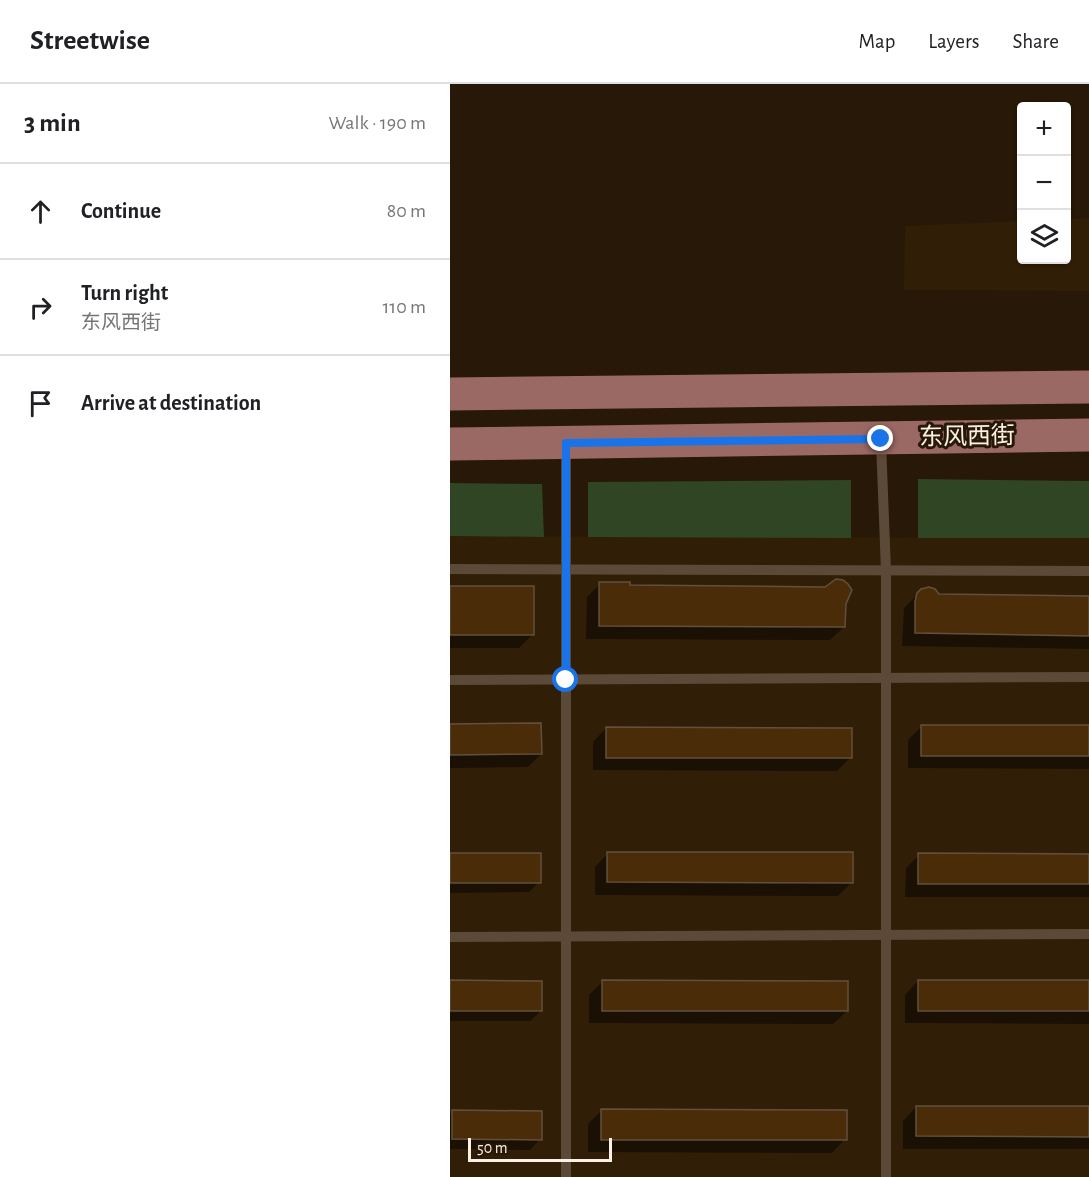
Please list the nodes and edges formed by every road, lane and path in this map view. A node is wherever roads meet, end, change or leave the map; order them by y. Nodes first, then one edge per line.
1 (1089, 387) edge
2 (450, 394) edge
3 (1089, 435) edge
4 (881, 439) junction
5 (566, 443) junction
6 (450, 444) edge
7 (450, 569) edge
8 (566, 569) junction
9 (886, 571) junction
10 (1089, 571) edge
11 (1089, 677) edge
12 (886, 678) junction
13 (450, 680) edge
14 (566, 680) junction
15 (1089, 933) edge
16 (886, 934) junction
17 (566, 936) junction
18 (450, 937) edge
19 (566, 1177) edge
20 (886, 1177) edge

1 - 2 main road, 东风西街
3 - 4 main road, 东风西街
4 - 5 main road, 东风西街
4 - 9 lane
5 - 6 main road, 东风西街
5 - 8 lane
7 - 8 lane
8 - 9 lane
8 - 14 lane
9 - 10 lane
9 - 12 lane
11 - 12 lane
12 - 14 lane
12 - 16 lane
13 - 14 lane
14 - 17 lane
15 - 16 lane
16 - 17 lane
16 - 20 lane
17 - 18 lane
17 - 19 lane

